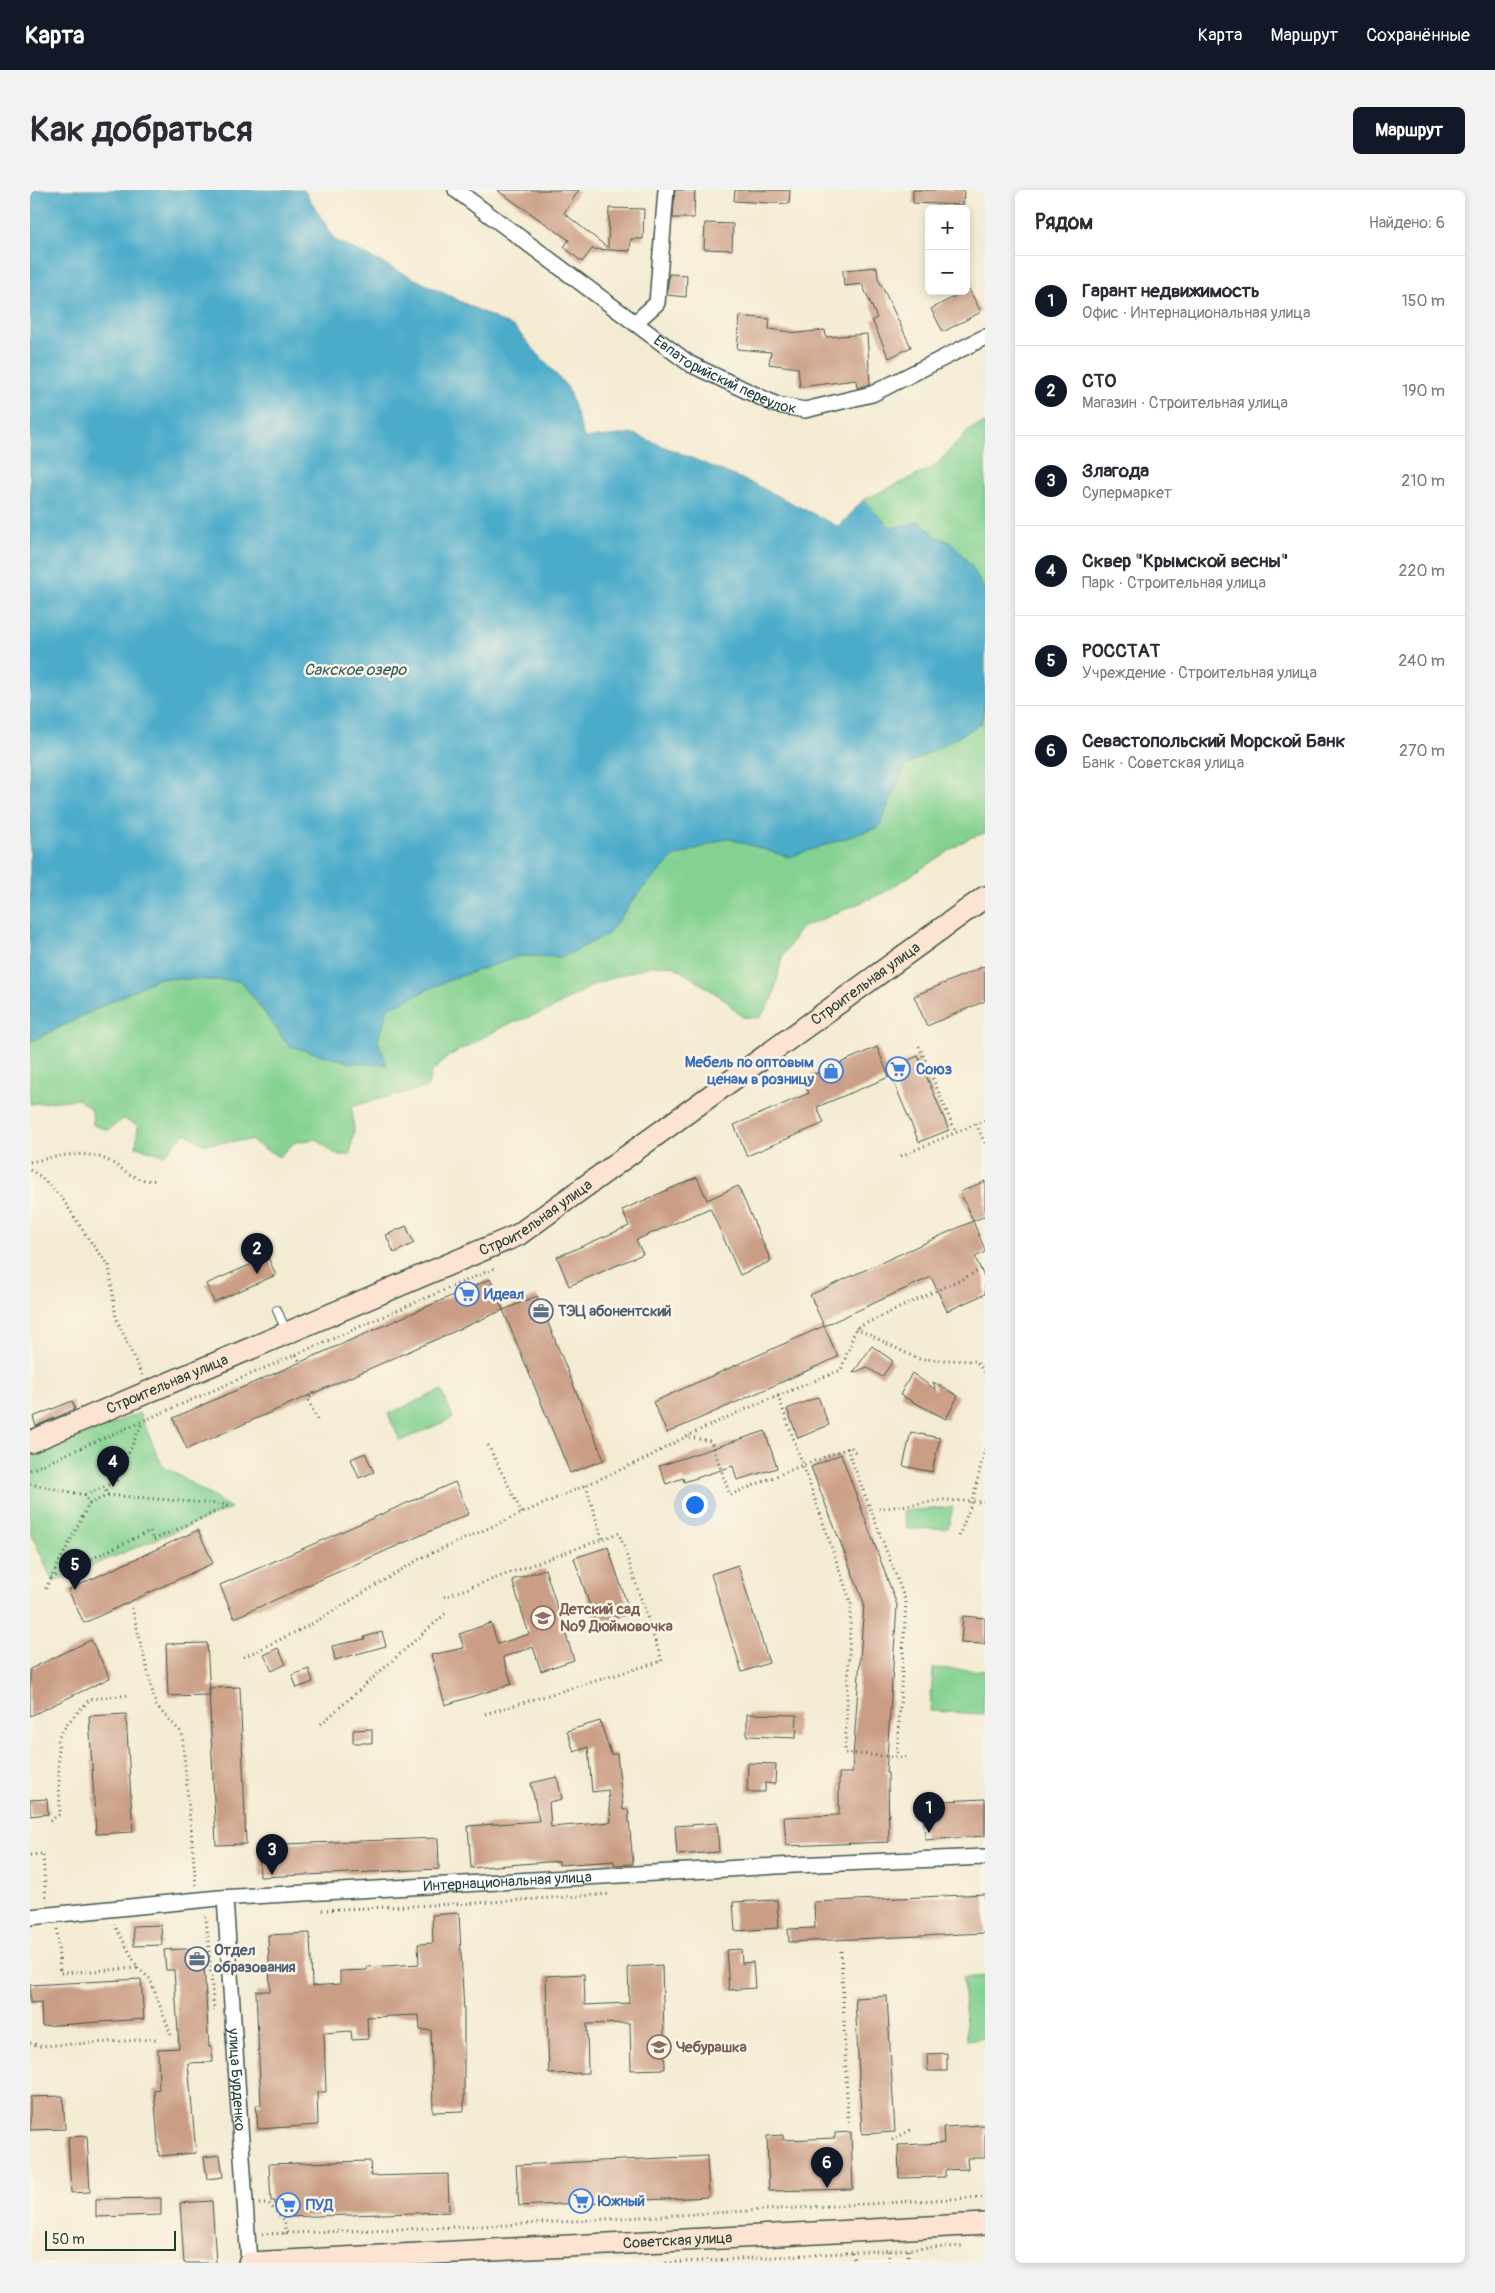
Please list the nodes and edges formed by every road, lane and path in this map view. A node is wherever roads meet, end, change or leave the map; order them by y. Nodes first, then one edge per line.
1 (456, 190) edge
2 (666, 190) edge
3 (636, 322) junction
4 (985, 337) edge
5 (985, 897) edge
6 (918, 1046) dead end
7 (985, 1120) edge
8 (976, 1124) junction
9 (956, 1133) junction
10 (985, 1143) edge
11 (901, 1156) dead end
12 (30, 1162) edge
13 (30, 1170) edge
14 (158, 1180) dead end
15 (985, 1268) edge
16 (278, 1310) dead end
17 (856, 1328) junction
18 (287, 1332) junction
19 (296, 1355) dead end
20 (300, 1362) dead end
21 (985, 1373) edge
22 (150, 1391) junction
23 (314, 1393) dead end
24 (778, 1396) junction
25 (318, 1422) dead end
26 (142, 1423) dead end
27 (687, 1437) junction
28 (30, 1442) edge
29 (488, 1445) dead end
30 (847, 1448) junction
31 (985, 1449) edge
32 (855, 1452) dead end
33 (803, 1465) junction
34 (30, 1484) edge
35 (586, 1485) junction
36 (104, 1488) junction
37 (85, 1495) junction
38 (108, 1495) junction
39 (972, 1502) junction
40 (985, 1502) edge
41 (88, 1504) junction
42 (879, 1509) dead end
43 (522, 1513) junction
44 (959, 1536) dead end
45 (602, 1539) junction
46 (50, 1578) junction
47 (45, 1590) dead end
48 (444, 1597) dead end
49 (132, 1608) dead end
50 (446, 1613) dead end
51 (244, 1657) dead end
52 (130, 1695) dead end
53 (485, 1714) dead end
54 (321, 1724) dead end
55 (897, 1757) junction
56 (909, 1758) dead end
57 (50, 1821) dead end
58 (30, 1855) edge
59 (985, 1856) edge
60 (196, 1889) dead end
61 (613, 1893) dead end
62 (225, 1898) junction
63 (51, 1903) dead end
64 (319, 1910) dead end
65 (30, 1917) edge
66 (114, 1923) dead end
67 (57, 1929) dead end
68 (841, 1951) dead end
69 (138, 1968) junction
70 (172, 2038) dead end
71 (158, 2039) dead end
72 (30, 2043) edge
73 (848, 2122) dead end
74 (911, 2130) dead end
75 (892, 2140) dead end
76 (258, 2196) dead end
77 (985, 2197) edge
78 (259, 2204) junction
79 (259, 2212) dead end
80 (985, 2224) edge
81 (260, 2227) dead end
82 (273, 2234) junction
83 (285, 2234) junction
84 (274, 2240) dead end
85 (966, 2246) dead end
86 (908, 2250) junction
87 (888, 2251) junction
88 (852, 2253) junction
89 (908, 2260) dead end
90 (249, 2263) edge
91 (666, 2263) edge
92 (854, 2263) edge
93 (889, 2263) edge

1 - 3 street, Евпаторийский переулок
2 - 3 street, Евпаторийский переулок
3 - 4 street, Евпаторийский переулок
5 - 18 street, Строительная улица
6 - 9 path
7 - 8 path
8 - 9 path
8 - 10 path
9 - 11 path
12 - 14 path
13 - 22 path
15 - 17 path
16 - 18 lane
17 - 21 path
17 - 24 path
18 - 22 street, Строительная улица
19 - 20 path
22 - 28 street, Строительная улица
23 - 25 path
24 - 27 path
24 - 33 path
26 - 36 path
27 - 33 path
27 - 35 path
29 - 43 path
30 - 32 path
30 - 33 path
30 - 55 path
31 - 39 path
33 - 55 path
34 - 37 path
35 - 43 path
35 - 45 path
36 - 37 path
36 - 38 path
37 - 41 path
38 - 41 path
38 - 46 path
39 - 40 path
39 - 42 path
39 - 44 path
41 - 46 path
43 - 51 path
45 - 48 path
45 - 53 path
46 - 47 path
49 - 60 path
50 - 54 path
52 - 57 path
55 - 56 path
58 - 63 path
59 - 62 street, Интернациональная улица
61 - 64 path
62 - 65 street, Интернациональная улица
62 - 90 street, улица Бурденко
66 - 69 path
67 - 69 path
68 - 73 path
69 - 70 path
71 - 72 path
74 - 75 path
76 - 78 path
77 - 83 path
78 - 79 path
78 - 83 path
80 - 90 street, Советская улица
81 - 82 path
82 - 83 path
82 - 84 path
85 - 86 path
86 - 87 path
86 - 89 path
87 - 88 path
87 - 93 path
88 - 91 path
88 - 92 path

